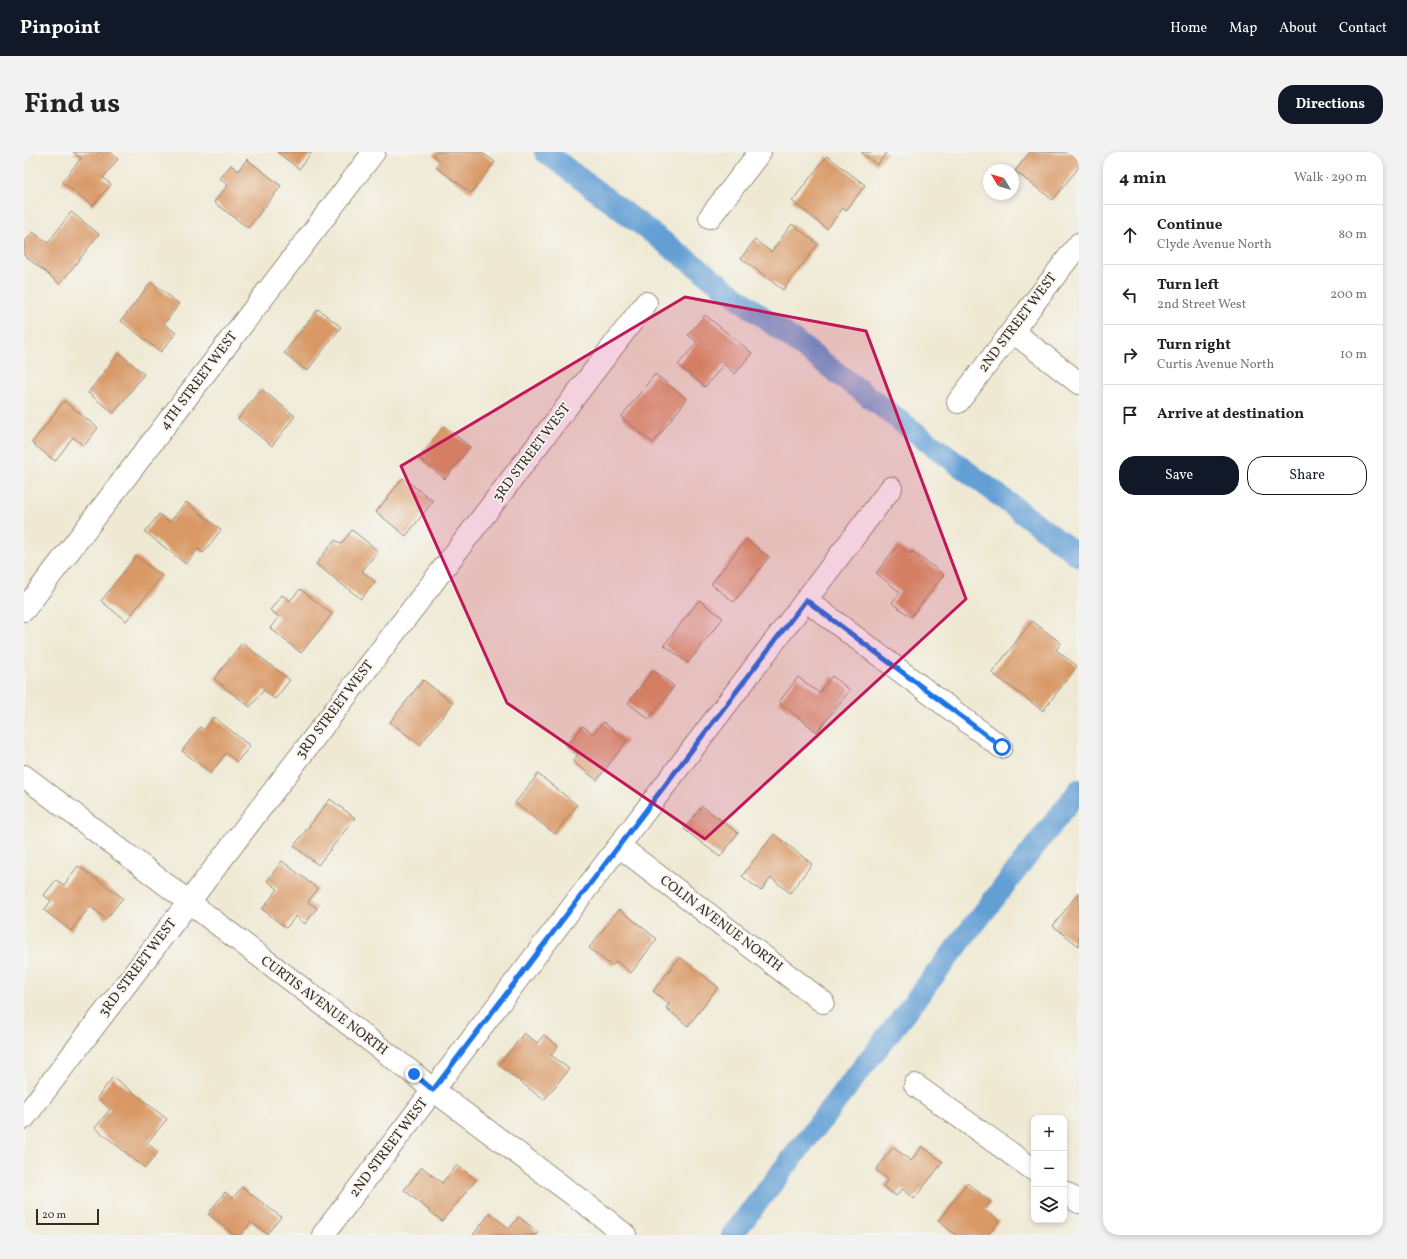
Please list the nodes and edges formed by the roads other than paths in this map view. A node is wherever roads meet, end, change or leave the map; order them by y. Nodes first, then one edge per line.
1 (374, 152) edge
2 (760, 152) edge
3 (710, 217) dead end
4 (1079, 244) edge
5 (646, 303) dead end
6 (1012, 331) junction
7 (1079, 383) edge
8 (958, 402) dead end
9 (891, 488) dead end
10 (806, 600) junction
11 (24, 610) edge
12 (1002, 747) dead end
13 (24, 776) edge
14 (619, 846) junction
15 (188, 903) junction
16 (824, 1002) dead end
17 (915, 1085) dead end
18 (433, 1090) junction
19 (24, 1118) edge
20 (1031, 1168) edge
21 (1067, 1194) edge
22 (1079, 1202) edge
23 (322, 1235) edge
24 (625, 1235) edge

1 - 11 street, 4TH STREET WEST
2 - 3 street
4 - 6 street, 2ND STREET WEST
5 - 15 street, 3RD STREET WEST
6 - 7 street
6 - 8 street, 2ND STREET WEST
9 - 10 street, 2ND STREET WEST
10 - 12 street
10 - 14 street, 2ND STREET WEST
13 - 15 street, CURTIS AVENUE NORTH
14 - 16 street, COLIN AVENUE NORTH
14 - 18 street, 2ND STREET WEST
15 - 18 street, CURTIS AVENUE NORTH
15 - 19 street, 3RD STREET WEST
17 - 20 street
18 - 23 street, 2ND STREET WEST
18 - 24 street, CURTIS AVENUE NORTH
21 - 22 street

